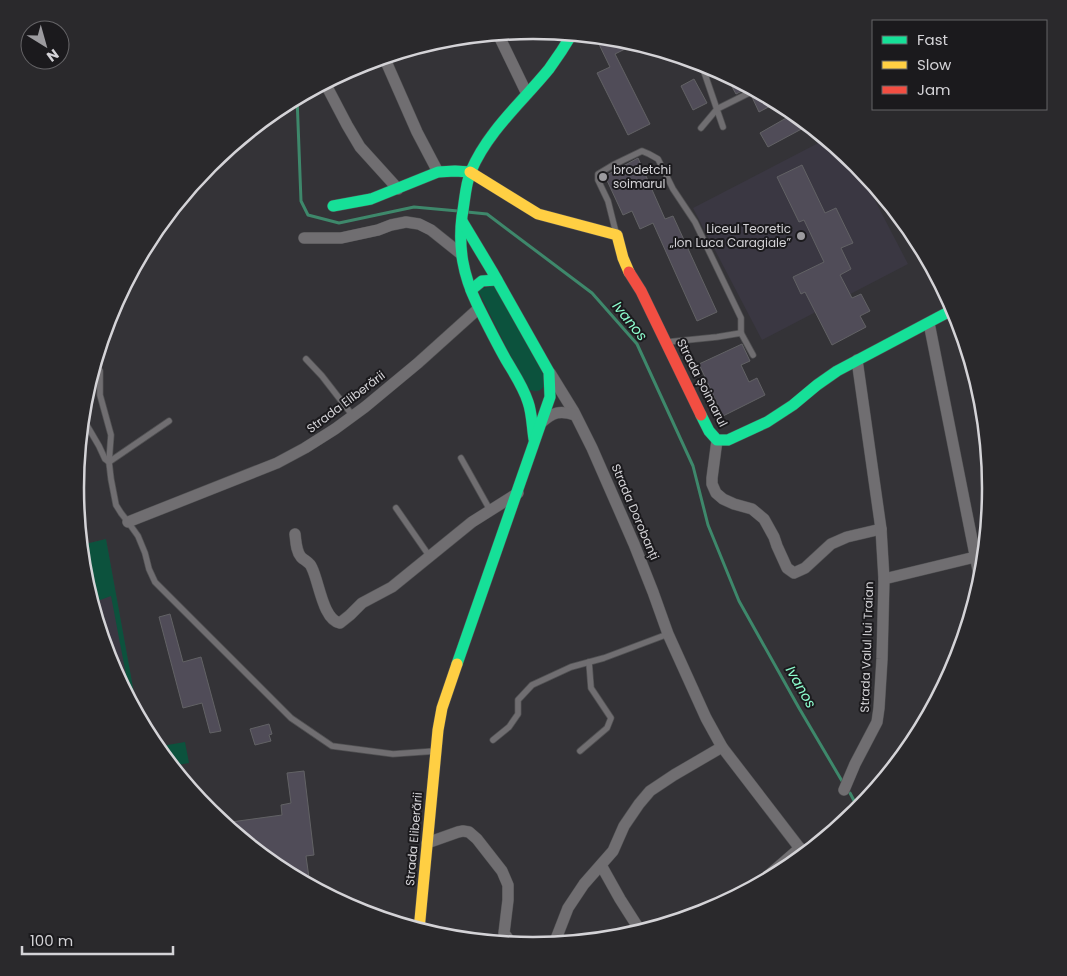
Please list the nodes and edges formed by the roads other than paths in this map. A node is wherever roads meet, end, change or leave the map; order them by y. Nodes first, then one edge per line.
1 (501, 40) edge
2 (568, 40) edge
3 (387, 64) edge
4 (704, 73) edge
5 (328, 89) edge
6 (527, 94) junction
7 (748, 94) edge
8 (716, 110) junction
9 (723, 127) dead end
10 (701, 128) dead end
11 (438, 172) junction
12 (470, 172) junction
13 (398, 189) junction
14 (333, 206) dead end
15 (462, 221) junction
16 (617, 235) junction
17 (304, 238) dead end
18 (461, 254) junction
19 (498, 280) junction
20 (470, 290) junction
21 (478, 309) junction
22 (947, 313) edge
23 (929, 323) junction
24 (742, 333) junction
25 (666, 342) junction
26 (752, 355) dead end
27 (306, 359) dead end
28 (857, 360) junction
29 (100, 372) edge
30 (549, 372) junction
31 (538, 394) junction
32 (575, 415) junction
33 (353, 416) junction
34 (168, 421) dead end
35 (541, 423) junction
36 (88, 428) edge
37 (717, 440) junction
38 (534, 442) junction
39 (461, 458) dead end
40 (110, 462) junction
41 (518, 493) junction
42 (396, 508) dead end
43 (490, 510) junction
44 (128, 522) junction
45 (881, 528) junction
46 (295, 534) dead end
47 (430, 557) junction
48 (975, 557) junction
49 (976, 563) edge
50 (884, 579) junction
51 (668, 634) junction
52 (589, 662) junction
53 (493, 740) dead end
54 (722, 748) junction
55 (436, 751) junction
56 (580, 752) dead end
57 (844, 790) dead end
58 (427, 844) junction
59 (801, 849) edge
60 (601, 864) junction
61 (420, 923) edge
62 (636, 925) edge
63 (506, 936) edge
64 (557, 936) edge

1 - 6 street
2 - 6 street
3 - 11 street
4 - 8 lane
5 - 13 street
6 - 12 street
7 - 8 lane
8 - 9 lane
8 - 10 lane
11 - 12 street
11 - 13 street
12 - 15 street
12 - 16 street
13 - 14 street
15 - 18 street, Strada Eliberării
15 - 19 street, Strada Dorobanți
16 - 24 lane
16 - 25 street, Strada Șoimarul
17 - 18 street
18 - 20 street, Strada Eliberării
19 - 20 street
19 - 30 street, Strada Dorobanți
20 - 21 street, Strada Eliberării
21 - 31 street, Strada Eliberării
21 - 33 street, Strada Eliberării
22 - 23 street, Strada Șoimarul
23 - 28 street, Strada Șoimarul
23 - 48 street
24 - 25 lane
24 - 26 lane
25 - 37 street, Strada Șoimarul
27 - 33 lane
28 - 37 street, Strada Șoimarul
28 - 45 street, Strada Valul lui Traian
29 - 40 lane
30 - 31 street, Strada Eliberării
30 - 32 street, Strada Dorobanți
31 - 35 street, Strada Eliberării
31 - 38 street, Strada Eliberării
32 - 35 street
32 - 51 street, Strada Dorobanți
33 - 44 street, Strada Eliberării
34 - 40 lane
35 - 38 street, Strada Eliberării
36 - 40 lane
37 - 45 street
38 - 41 street, Strada Eliberării
39 - 43 lane
40 - 44 lane
41 - 43 street
41 - 55 street, Strada Eliberării
42 - 47 lane
43 - 47 street
44 - 55 lane
45 - 50 street, Strada Valul lui Traian
46 - 47 street
48 - 49 street
48 - 50 street
50 - 57 street, Strada Valul lui Traian
51 - 52 lane
51 - 54 street, Strada Dorobanți
52 - 53 lane
52 - 56 lane
54 - 59 street, Strada Dorobanți
54 - 60 street
55 - 58 street, Strada Eliberării
58 - 61 street, Strada Eliberării
58 - 63 street
60 - 62 street
60 - 64 street

